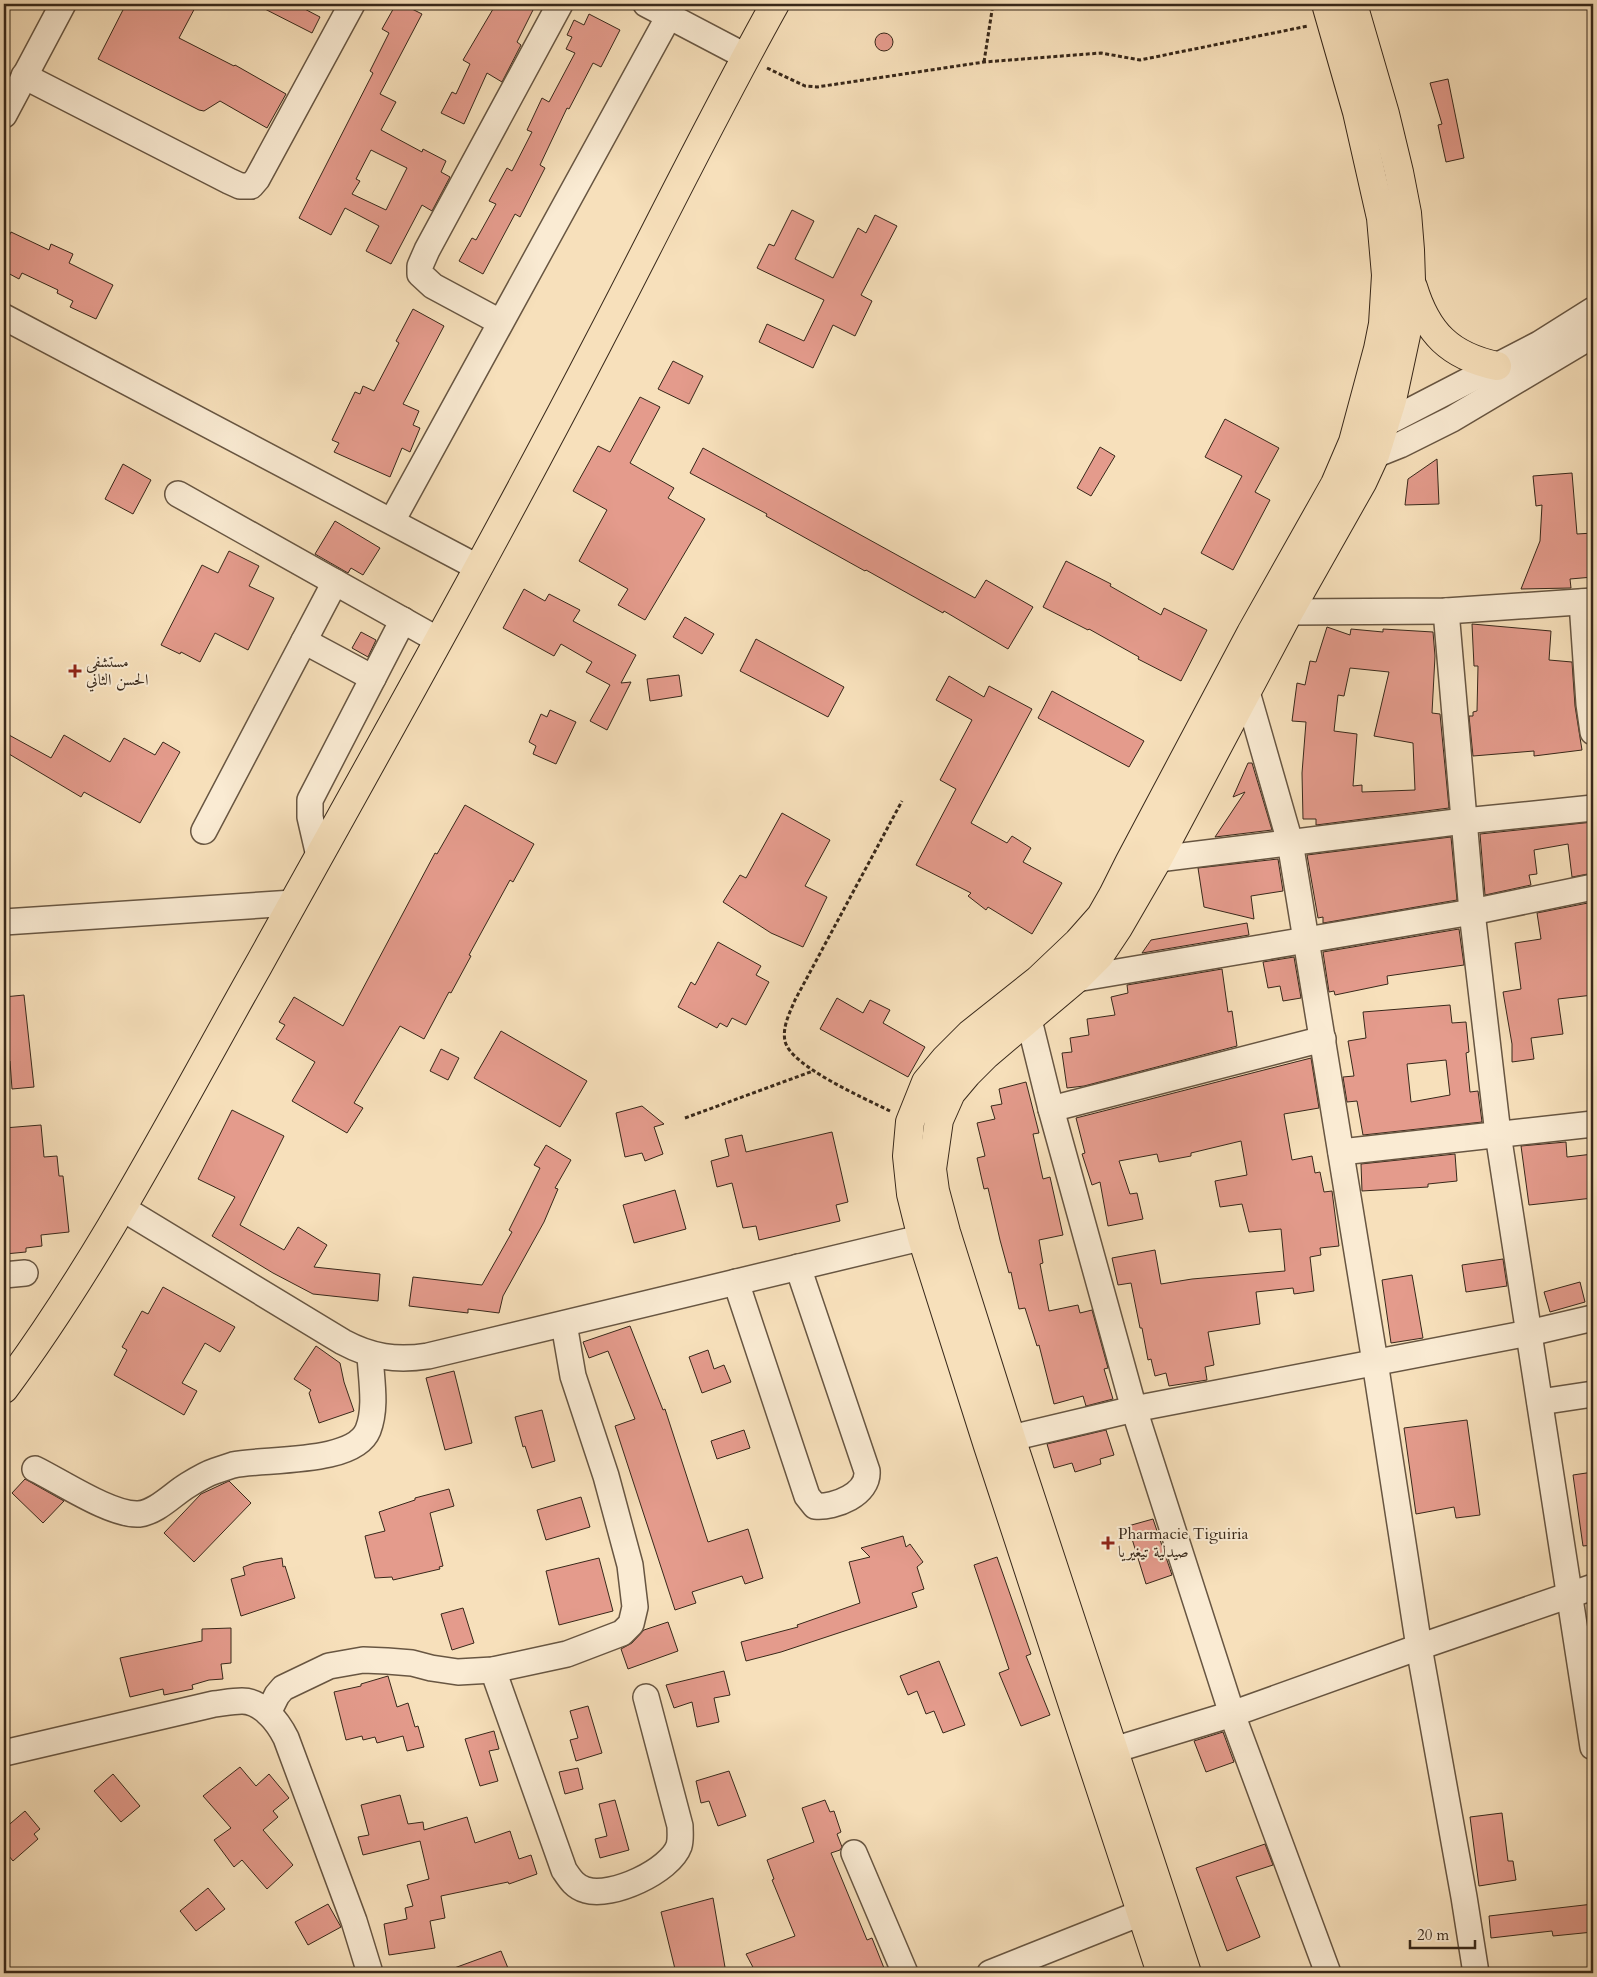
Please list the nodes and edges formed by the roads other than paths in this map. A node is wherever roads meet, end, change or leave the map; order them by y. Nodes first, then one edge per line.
1 (63, 4) edge
2 (352, 4) edge
3 (560, 4) edge
4 (646, 4) edge
5 (775, 4) edge
6 (1353, 4) edge
7 (1328, 12) edge
8 (669, 16) junction
9 (745, 56) junction
10 (24, 76) junction
11 (4, 115) edge
12 (1411, 280) junction
13 (1593, 310) edge
14 (4, 317) edge
15 (500, 322) junction
16 (1593, 336) edge
17 (1497, 366) junction
18 (1385, 424) junction
19 (1360, 449) junction
20 (178, 494) dead end
21 (392, 521) junction
22 (479, 568) junction
23 (334, 582) junction
24 (1587, 601) edge
25 (1446, 611) junction
26 (1289, 612) junction
27 (403, 620) junction
28 (1262, 638) junction
29 (438, 640) junction
30 (304, 641) junction
31 (373, 678) junction
32 (1247, 692) junction
33 (1593, 732) edge
34 (1593, 808) edge
35 (1464, 821) junction
36 (204, 831) dead end
37 (1290, 842) junction
38 (319, 856) junction
39 (1158, 859) junction
40 (1593, 887) edge
41 (293, 903) junction
42 (1472, 912) junction
43 (4, 922) edge
44 (1305, 941) junction
45 (1076, 979) junction
46 (1029, 1020) junction
47 (1323, 1039) junction
48 (1051, 1109) junction
49 (1593, 1124) edge
50 (1498, 1134) junction
51 (1341, 1152) junction
52 (122, 1208) junction
53 (934, 1235) junction
54 (798, 1267) junction
55 (736, 1282) junction
56 (1593, 1318) edge
57 (564, 1324) junction
58 (1529, 1333) junction
59 (370, 1354) junction
60 (1375, 1362) junction
61 (4, 1389) edge
62 (1593, 1394) edge
63 (1540, 1402) junction
64 (1134, 1409) junction
65 (1011, 1438) junction
66 (35, 1468) dead end
67 (1593, 1587) edge
68 (1569, 1596) junction
69 (1419, 1647) junction
70 (494, 1670) junction
71 (646, 1697) dead end
72 (268, 1713) junction
73 (1232, 1714) junction
74 (1593, 1747) edge
75 (4, 1753) edge
76 (1103, 1754) junction
77 (854, 1853) dead end
78 (1153, 1908) junction
79 (370, 1973) edge
80 (905, 1973) edge
81 (990, 1973) edge
82 (1161, 1973) edge
83 (1187, 1973) edge
84 (1328, 1973) edge
85 (1476, 1973) edge

1 - 10 street
2 - 10 street
3 - 15 street
4 - 8 street
5 - 9 main road
6 - 12 main road
7 - 19 main road
8 - 9 street
8 - 15 street
9 - 22 main road
10 - 11 street
12 - 17 main road
12 - 18 main road
13 - 17 street
14 - 21 street
15 - 21 street
16 - 19 street
17 - 18 street
18 - 19 main road
19 - 26 main road
19 - 28 main road
20 - 23 street
21 - 22 street
22 - 29 main road
23 - 27 street
23 - 30 street
24 - 25 street
24 - 33 street
25 - 26 street
25 - 35 street
26 - 28 main road
27 - 29 street
27 - 31 street
28 - 32 main road
28 - 53 main road
29 - 38 main road
30 - 31 street
30 - 36 street
31 - 38 street
32 - 37 street
32 - 39 main road
34 - 35 street
35 - 37 street
35 - 42 street
37 - 39 street
37 - 44 street
38 - 41 main road
39 - 45 main road
40 - 42 street
41 - 43 street
41 - 52 main road
42 - 44 street
42 - 50 street
44 - 45 street
44 - 47 street
45 - 46 main road
46 - 48 street
46 - 53 main road
47 - 48 street
47 - 51 street
48 - 64 street
49 - 50 street
50 - 51 street
50 - 58 street
51 - 60 street
52 - 59 street
52 - 61 main road
53 - 54 street
53 - 65 main road
53 - 76 main road
54 - 55 street
54 - 55 street
55 - 57 street
56 - 58 street
57 - 59 street
57 - 70 street
58 - 60 street
58 - 63 street
59 - 66 street
60 - 64 street
60 - 69 street
62 - 63 street
63 - 68 street
64 - 65 street
64 - 73 street
65 - 76 main road
67 - 68 street
68 - 69 street
68 - 74 street
69 - 73 street
69 - 85 street
70 - 71 street
70 - 72 street
72 - 75 street
72 - 79 street
73 - 76 street
73 - 84 street
76 - 78 main road
77 - 80 street
78 - 81 street
78 - 82 main road
78 - 83 main road

